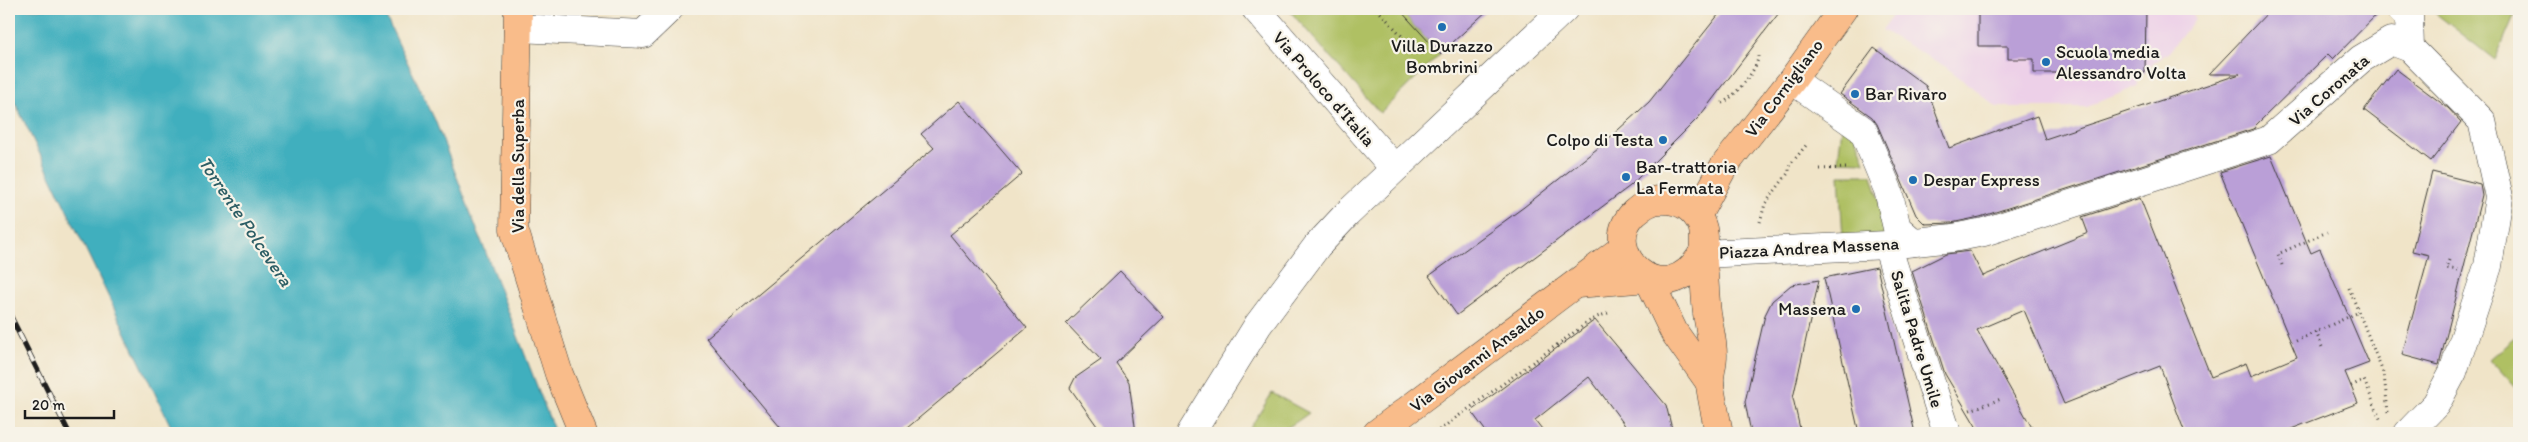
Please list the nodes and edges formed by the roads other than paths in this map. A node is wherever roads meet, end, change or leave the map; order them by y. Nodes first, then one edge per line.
1 (669, 9) edge
2 (1256, 9) edge
3 (1564, 9) edge
4 (1843, 9) edge
5 (2401, 9) edge
6 (518, 18) edge
7 (2410, 48) junction
8 (1792, 80) junction
9 (1394, 168) junction
10 (1686, 209) junction
11 (1900, 243) junction
12 (1623, 248) junction
13 (1702, 254) junction
14 (1648, 278) junction
15 (1578, 284) junction
16 (1710, 383) junction
17 (2395, 429) edge
18 (583, 433) edge
19 (1191, 433) edge
20 (1377, 433) edge
21 (1719, 433) edge
22 (1947, 433) edge

1 - 6 street
2 - 9 street, Via Proloco d'Italia
3 - 9 street
4 - 8 main road, Via Cornigliano
5 - 7 street
6 - 18 main road, Via della Superba
7 - 11 street, Via Coronata
7 - 17 street
8 - 10 main road, Via Cornigliano
8 - 11 street, Piazza Andrea Massena
9 - 19 street
10 - 12 main road
10 - 13 main road, Piazza Andrea Massena
11 - 13 street, Piazza Andrea Massena
11 - 22 street, Salita Padre Umile
12 - 14 main road
12 - 15 main road, Via Giovanni Ansaldo
13 - 14 main road, Piazza Andrea Massena
13 - 16 main road, Piazza Andrea Massena
14 - 15 main road
14 - 16 main road
15 - 20 main road, Via Giovanni Ansaldo
16 - 21 main road

